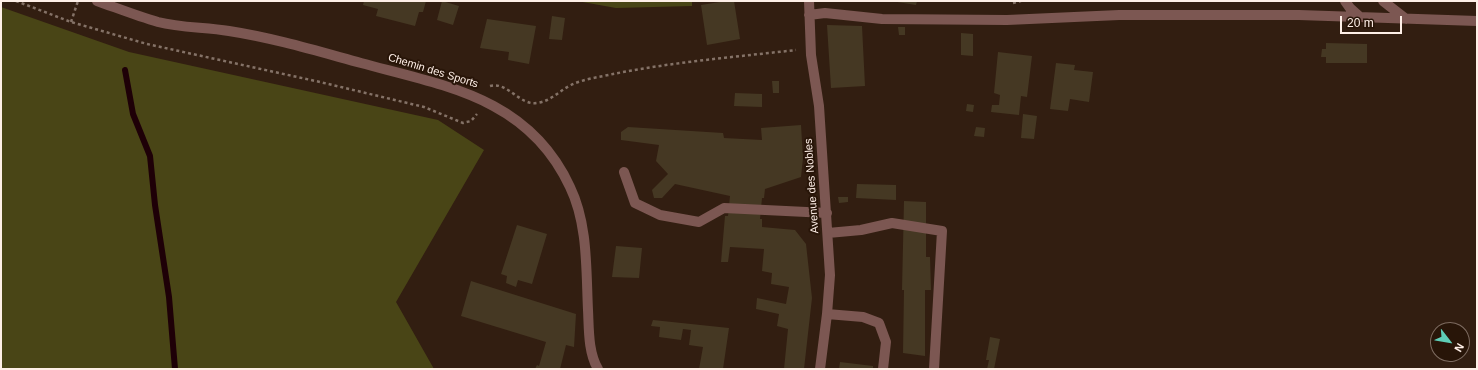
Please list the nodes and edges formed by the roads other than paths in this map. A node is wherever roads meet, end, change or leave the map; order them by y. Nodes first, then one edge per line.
1 (97, 1) edge
2 (809, 1) edge
3 (1345, 1) edge
4 (1383, 1) edge
5 (809, 15) junction
6 (1360, 18) junction
7 (1406, 18) junction
8 (1477, 21) edge
9 (624, 172) dead end
10 (827, 213) junction
11 (828, 234) junction
12 (828, 314) junction
13 (598, 369) edge
14 (820, 369) edge
15 (883, 369) edge
16 (934, 369) edge

1 - 13 street, Chemin des Sports
2 - 5 street, Avenue des Nobles
3 - 6 street
4 - 7 street
5 - 6 street
5 - 10 street, Avenue des Nobles
6 - 7 street
7 - 8 street
9 - 10 street
10 - 11 street, Avenue des Nobles
11 - 12 street, Avenue des Nobles
11 - 16 street
12 - 14 street, Avenue des Nobles
12 - 15 street

